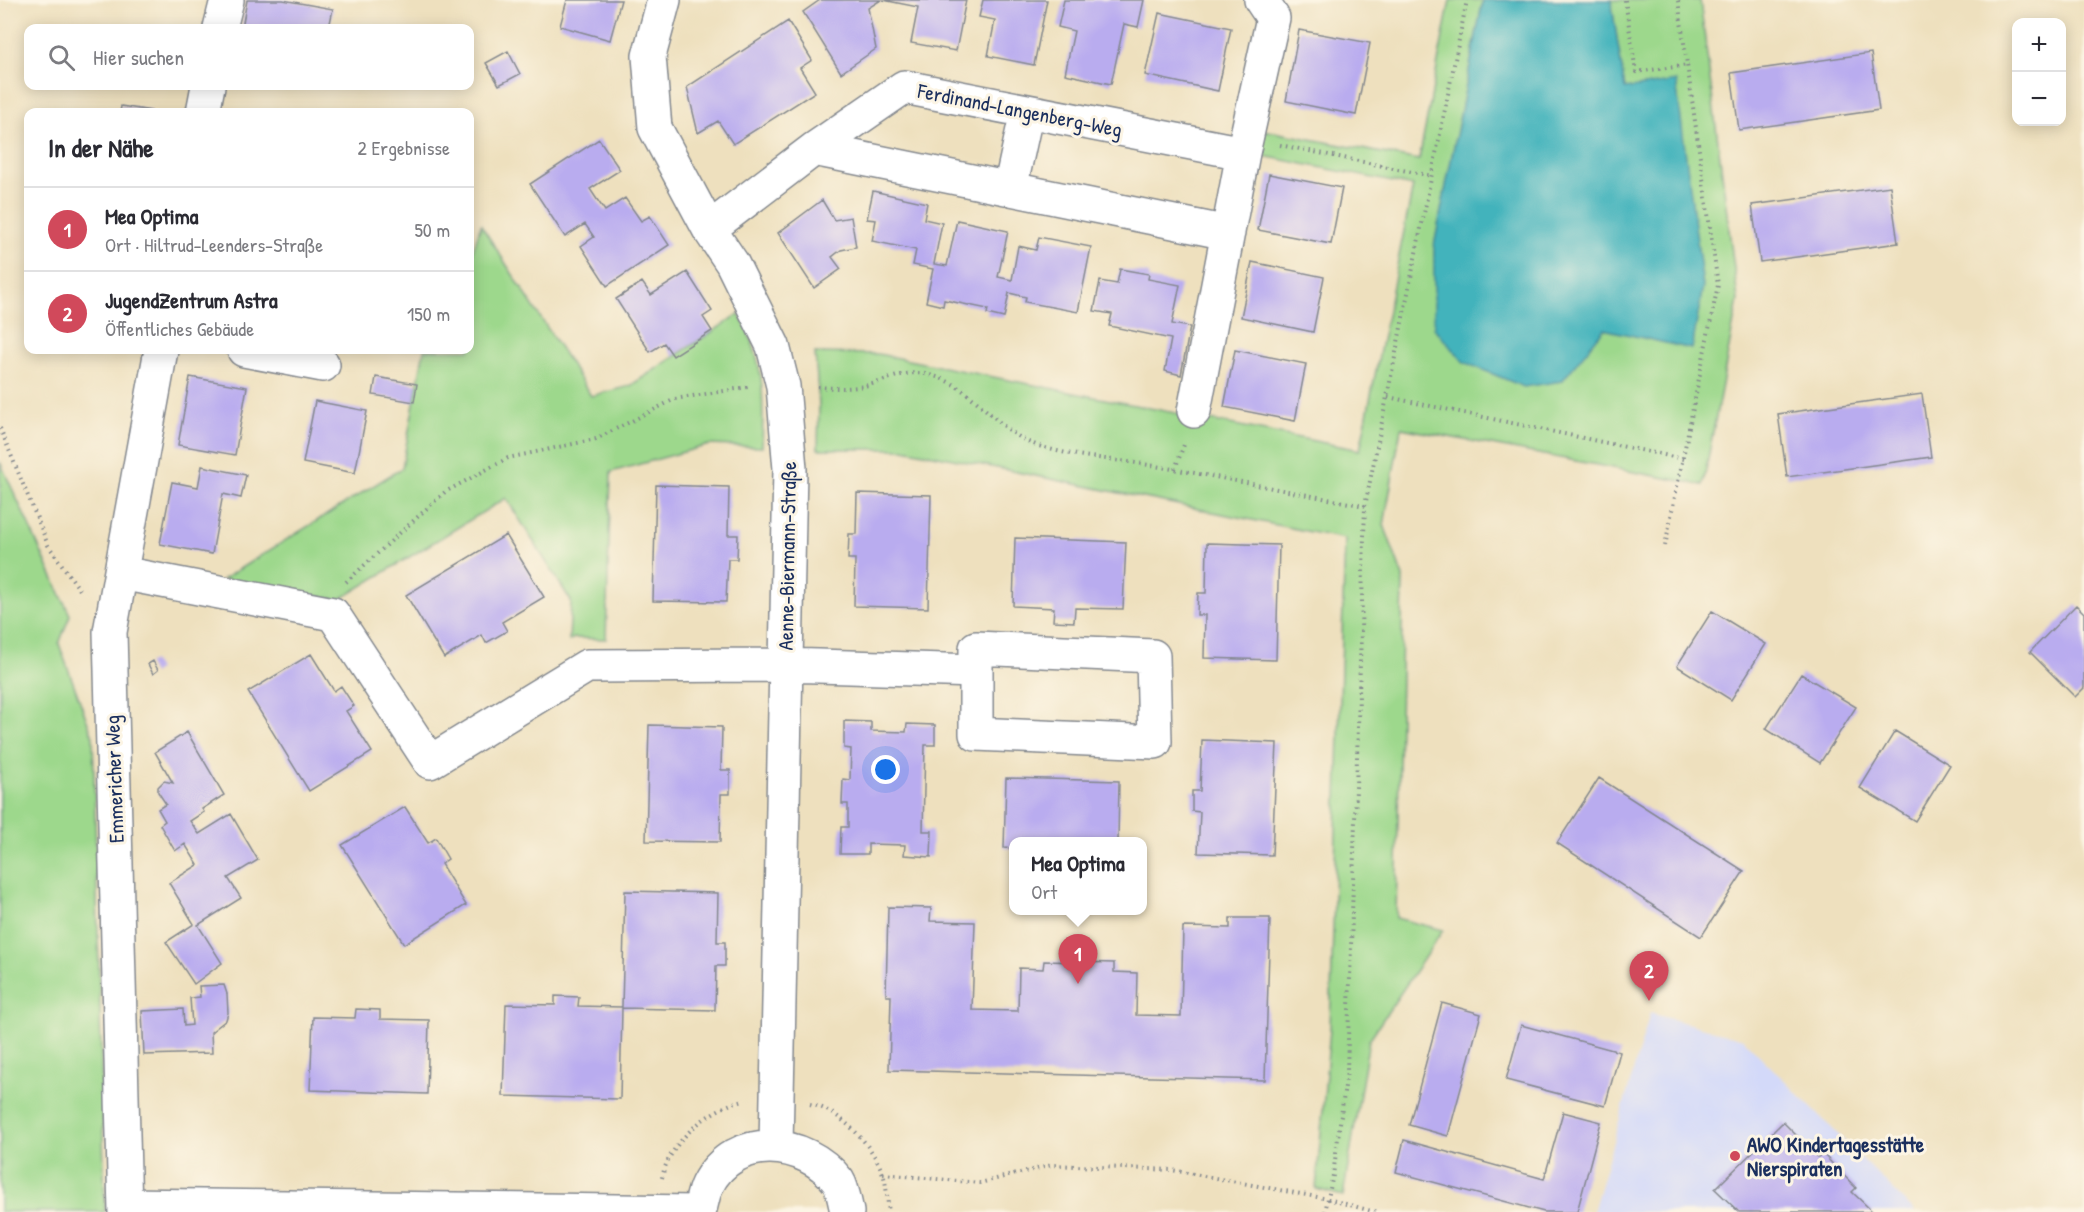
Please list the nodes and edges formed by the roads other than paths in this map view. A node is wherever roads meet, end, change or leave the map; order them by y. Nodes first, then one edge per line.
1 (227, 0) edge
2 (664, 0) edge
3 (1261, 0) edge
4 (221, 24) edge
5 (207, 90) edge
6 (205, 108) edge
7 (1027, 111) junction
8 (1245, 146) junction
9 (814, 149) junction
10 (1010, 189) junction
11 (709, 229) junction
12 (1228, 233) junction
13 (160, 354) edge
14 (265, 354) edge
15 (322, 365) dead end
16 (1194, 411) dead end
17 (121, 573) junction
18 (786, 665) junction
19 (976, 671) junction
20 (776, 1145) junction
21 (125, 1208) edge
22 (697, 1212) edge
23 (847, 1212) edge

1 - 4 street
2 - 11 street, Aenne-Biermann-Straße
3 - 8 street
5 - 6 street
7 - 8 street, Ferdinand-Langenberg-Weg
7 - 9 street, Ferdinand-Langenberg-Weg
7 - 10 street
8 - 12 street
9 - 10 street
9 - 11 street, Ferdinand-Langenberg-Weg
10 - 12 street
11 - 18 street, Aenne-Biermann-Straße
12 - 16 street
13 - 17 street, Emmericher Weg
14 - 15 street
17 - 18 street
17 - 21 street, Emmericher Weg
18 - 19 street
18 - 20 street, Aenne-Biermann-Straße
19 - 19 street
20 - 22 street
20 - 23 street
21 - 22 street

